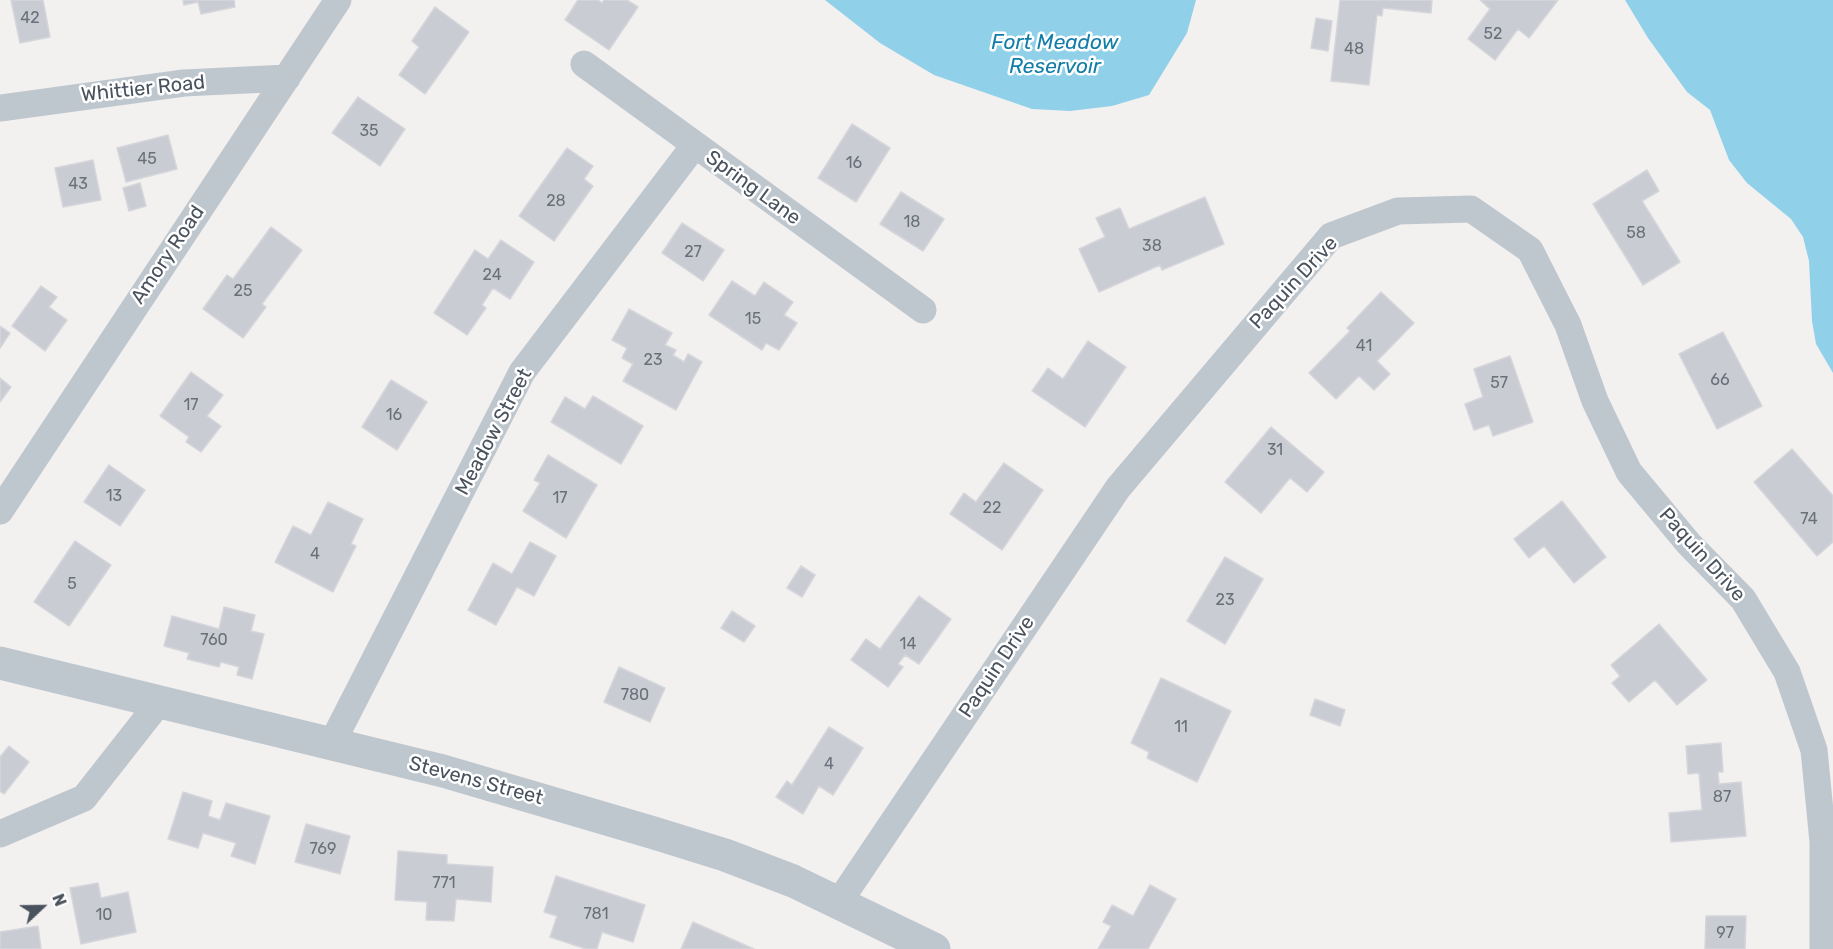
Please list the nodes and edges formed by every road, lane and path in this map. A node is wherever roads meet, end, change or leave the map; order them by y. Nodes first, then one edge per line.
1 (338, 0) edge
2 (584, 64) dead end
3 (287, 78) junction
4 (0, 108) edge
5 (694, 146) junction
6 (923, 310) dead end
7 (0, 511) edge
8 (0, 663) edge
9 (161, 700) junction
10 (333, 743) junction
11 (0, 834) edge
12 (839, 902) junction
13 (934, 949) edge
14 (1823, 949) edge

1 - 3 street, Amory Road
2 - 5 street, Spring Lane
3 - 4 street, Whittier Road
3 - 7 street, Amory Road
5 - 6 street, Spring Lane
5 - 10 street, Meadow Street
8 - 9 street, Stevens Street
9 - 10 street, Stevens Street
9 - 11 street
10 - 12 street, Stevens Street
12 - 13 street, Stevens Street
12 - 14 street, Paquin Drive

